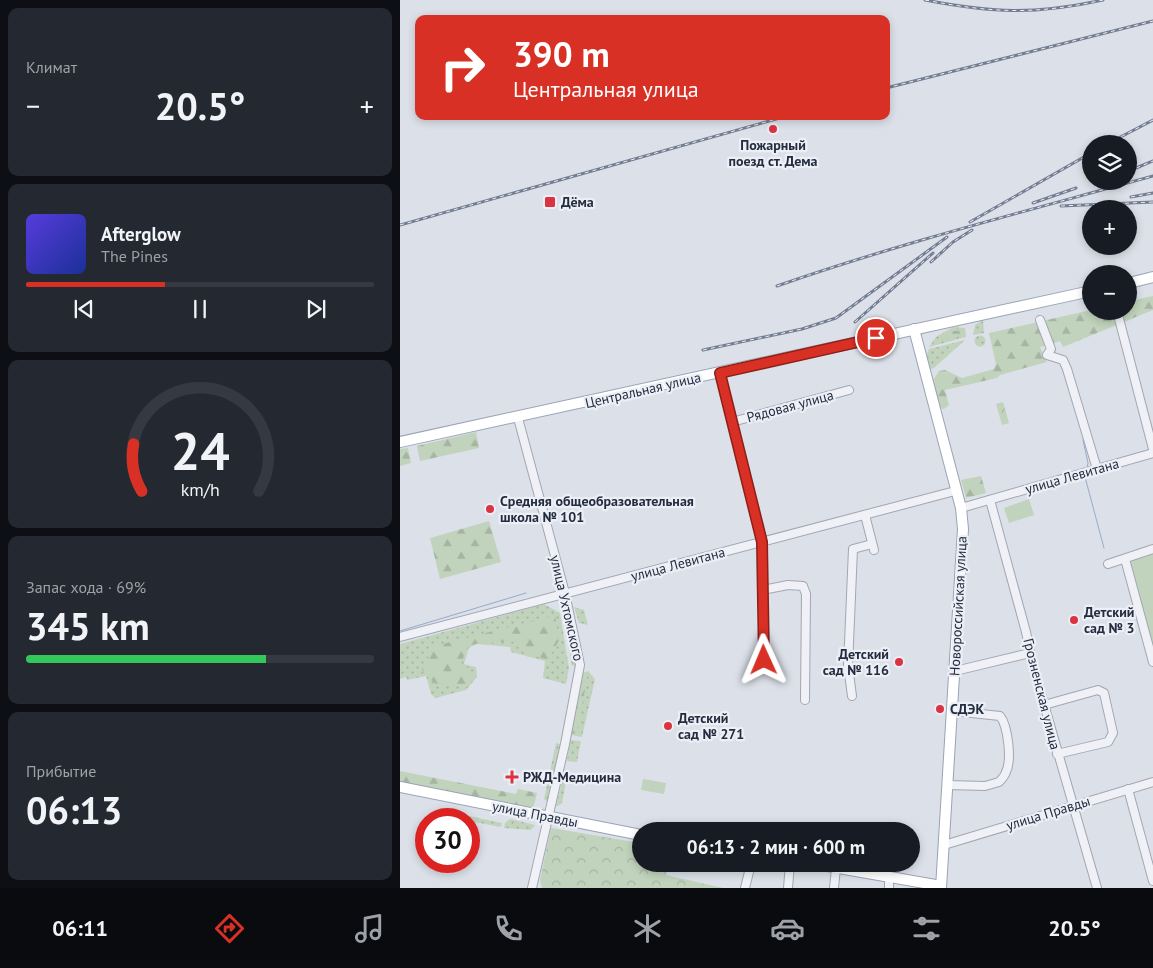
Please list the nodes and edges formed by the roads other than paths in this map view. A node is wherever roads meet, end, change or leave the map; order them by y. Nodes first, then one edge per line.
1 (1153, 277) edge
2 (1137, 281) edge
3 (1082, 293) edge
4 (1040, 320) dead end
5 (1119, 320) edge
6 (914, 330) junction
7 (720, 373) junction
8 (849, 390) dead end
9 (518, 418) junction
10 (732, 422) junction
11 (400, 442) edge
12 (1153, 451) edge
13 (1097, 469) junction
14 (955, 491) junction
15 (990, 500) junction
16 (961, 508) junction
17 (865, 515) junction
18 (762, 542) junction
19 (1153, 549) edge
20 (1125, 559) junction
21 (1108, 564) dead end
22 (762, 590) junction
23 (565, 593) junction
24 (400, 636) edge
25 (1030, 653) junction
26 (764, 660) dead end
27 (1153, 662) edge
28 (955, 671) junction
29 (852, 696) dead end
30 (806, 700) dead end
31 (1044, 705) junction
32 (952, 711) junction
33 (1057, 754) junction
34 (1153, 782) edge
35 (947, 785) junction
36 (400, 787) edge
37 (1128, 789) junction
38 (1072, 806) junction
39 (549, 816) junction
40 (632, 832) edge
41 (944, 845) junction
42 (748, 872) edge
43 (789, 872) edge
44 (836, 872) edge
45 (850, 872) edge
46 (1153, 881) edge
47 (889, 883) edge
48 (941, 887) edge
49 (532, 888) edge
50 (745, 888) edge
51 (788, 888) edge
52 (834, 888) edge
53 (1097, 888) edge

1 - 2 main road
3 - 6 main road, Центральная улица
4 - 13 street
5 - 12 street
6 - 7 main road, Центральная улица
6 - 14 main road, Новороссийская улица
7 - 9 main road, Центральная улица
7 - 10 street
8 - 10 street, Рядовая улица
9 - 11 main road, Центральная улица
9 - 23 street, улица Ухтомского
10 - 18 street
12 - 13 street, улица Левитана
13 - 15 street, улица Левитана
14 - 16 main road, Новороссийская улица
14 - 17 street, улица Левитана
15 - 16 street, улица Левитана
15 - 25 street, Грозненская улица
16 - 28 main road, Новороссийская улица
17 - 18 street, улица Левитана
17 - 29 street
18 - 22 street
18 - 23 street, улица Левитана
19 - 20 street
20 - 21 street
20 - 27 street
22 - 26 street
22 - 30 street
23 - 24 street, улица Левитана
23 - 39 street, улица Ухтомского
25 - 28 street
25 - 31 street, Грозненская улица
28 - 32 main road, Новороссийская улица
31 - 33 street, Грозненская улица
31 - 33 street
32 - 35 main road, Новороссийская улица
32 - 35 street
33 - 38 street, Грозненская улица
34 - 37 street, улица Правды
35 - 41 main road, Новороссийская улица
36 - 39 main road, улица Правды
37 - 38 street, улица Правды
37 - 46 street
38 - 41 street, улица Правды
38 - 53 street, Грозненская улица
39 - 40 main road, улица Правды
39 - 49 street, улица Ухтомского
41 - 48 main road, Новороссийская улица
42 - 50 street
43 - 51 street
44 - 52 street
45 - 47 main road
47 - 48 main road

